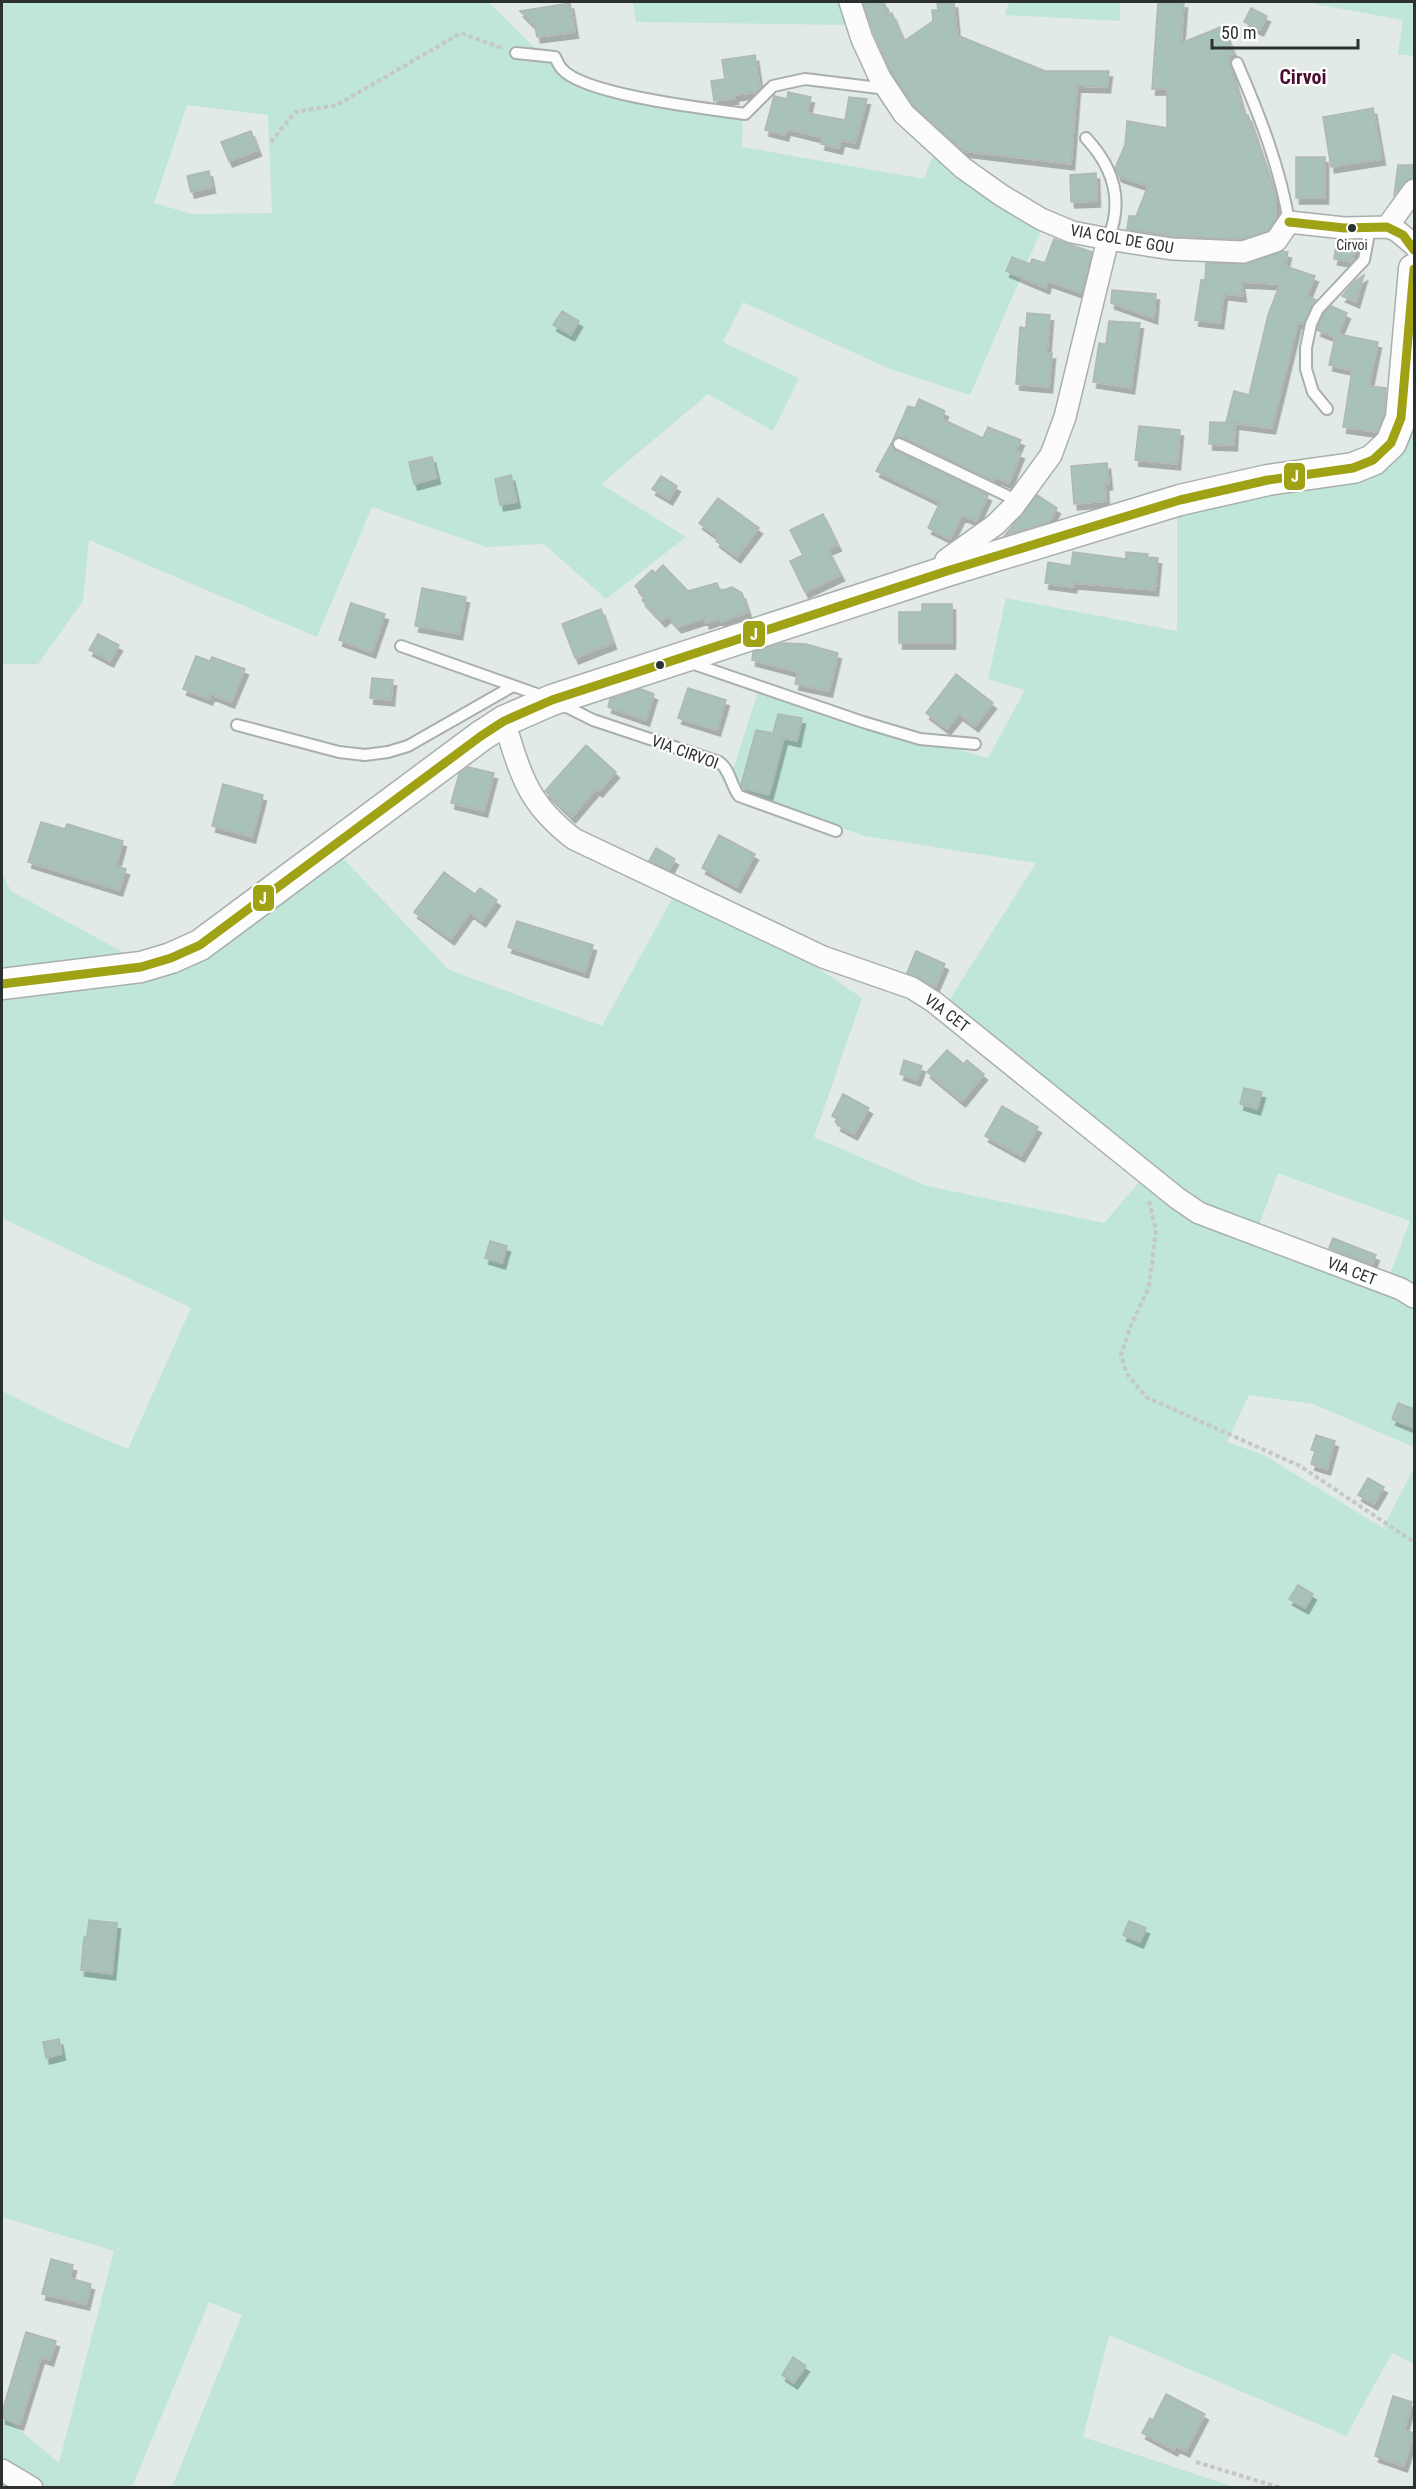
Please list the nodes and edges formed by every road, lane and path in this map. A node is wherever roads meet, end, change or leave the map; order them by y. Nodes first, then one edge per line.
1 (850, 2) edge
2 (516, 53) joint
3 (1237, 63) dead end
4 (887, 89) junction
5 (1086, 138) dead end
6 (271, 142) dead end
7 (1414, 190) edge
8 (1289, 222) junction
9 (1378, 227) junction
10 (1108, 239) junction
11 (1414, 252) edge
12 (1327, 409) dead end
13 (899, 444) dead end
14 (1018, 501) junction
15 (947, 571) junction
16 (401, 646) dead end
17 (678, 659) junction
18 (513, 686) junction
19 (552, 700) junction
20 (504, 721) junction
21 (237, 725) dead end
22 (975, 744) dead end
23 (836, 831) dead end
24 (2, 984) edge
25 (1141, 1168) junction
26 (1414, 1297) edge
27 (1414, 1542) edge
28 (1196, 2462) dead end
29 (2, 2470) edge
30 (32, 2487) edge
31 (1281, 2487) edge

1 - 4 street, VIA COL DE GOU
2 - 4 lane
2 - 6 path
3 - 8 lane
4 - 10 street, VIA COL DE GOU
5 - 10 lane
7 - 9 street
8 - 9 street
8 - 10 street, VIA COL DE GOU
9 - 11 street
9 - 12 lane
10 - 14 street
11 - 15 street
13 - 14 lane
14 - 15 street
15 - 17 street
16 - 18 lane, VIA CIRVOI
17 - 19 street
17 - 22 lane
18 - 19 lane, VIA CIRVOI
18 - 21 lane
19 - 20 street
19 - 23 lane, VIA CIRVOI
20 - 24 street
20 - 25 street, VIA CET
25 - 26 street, VIA CET
25 - 27 path
28 - 31 path
29 - 30 street

